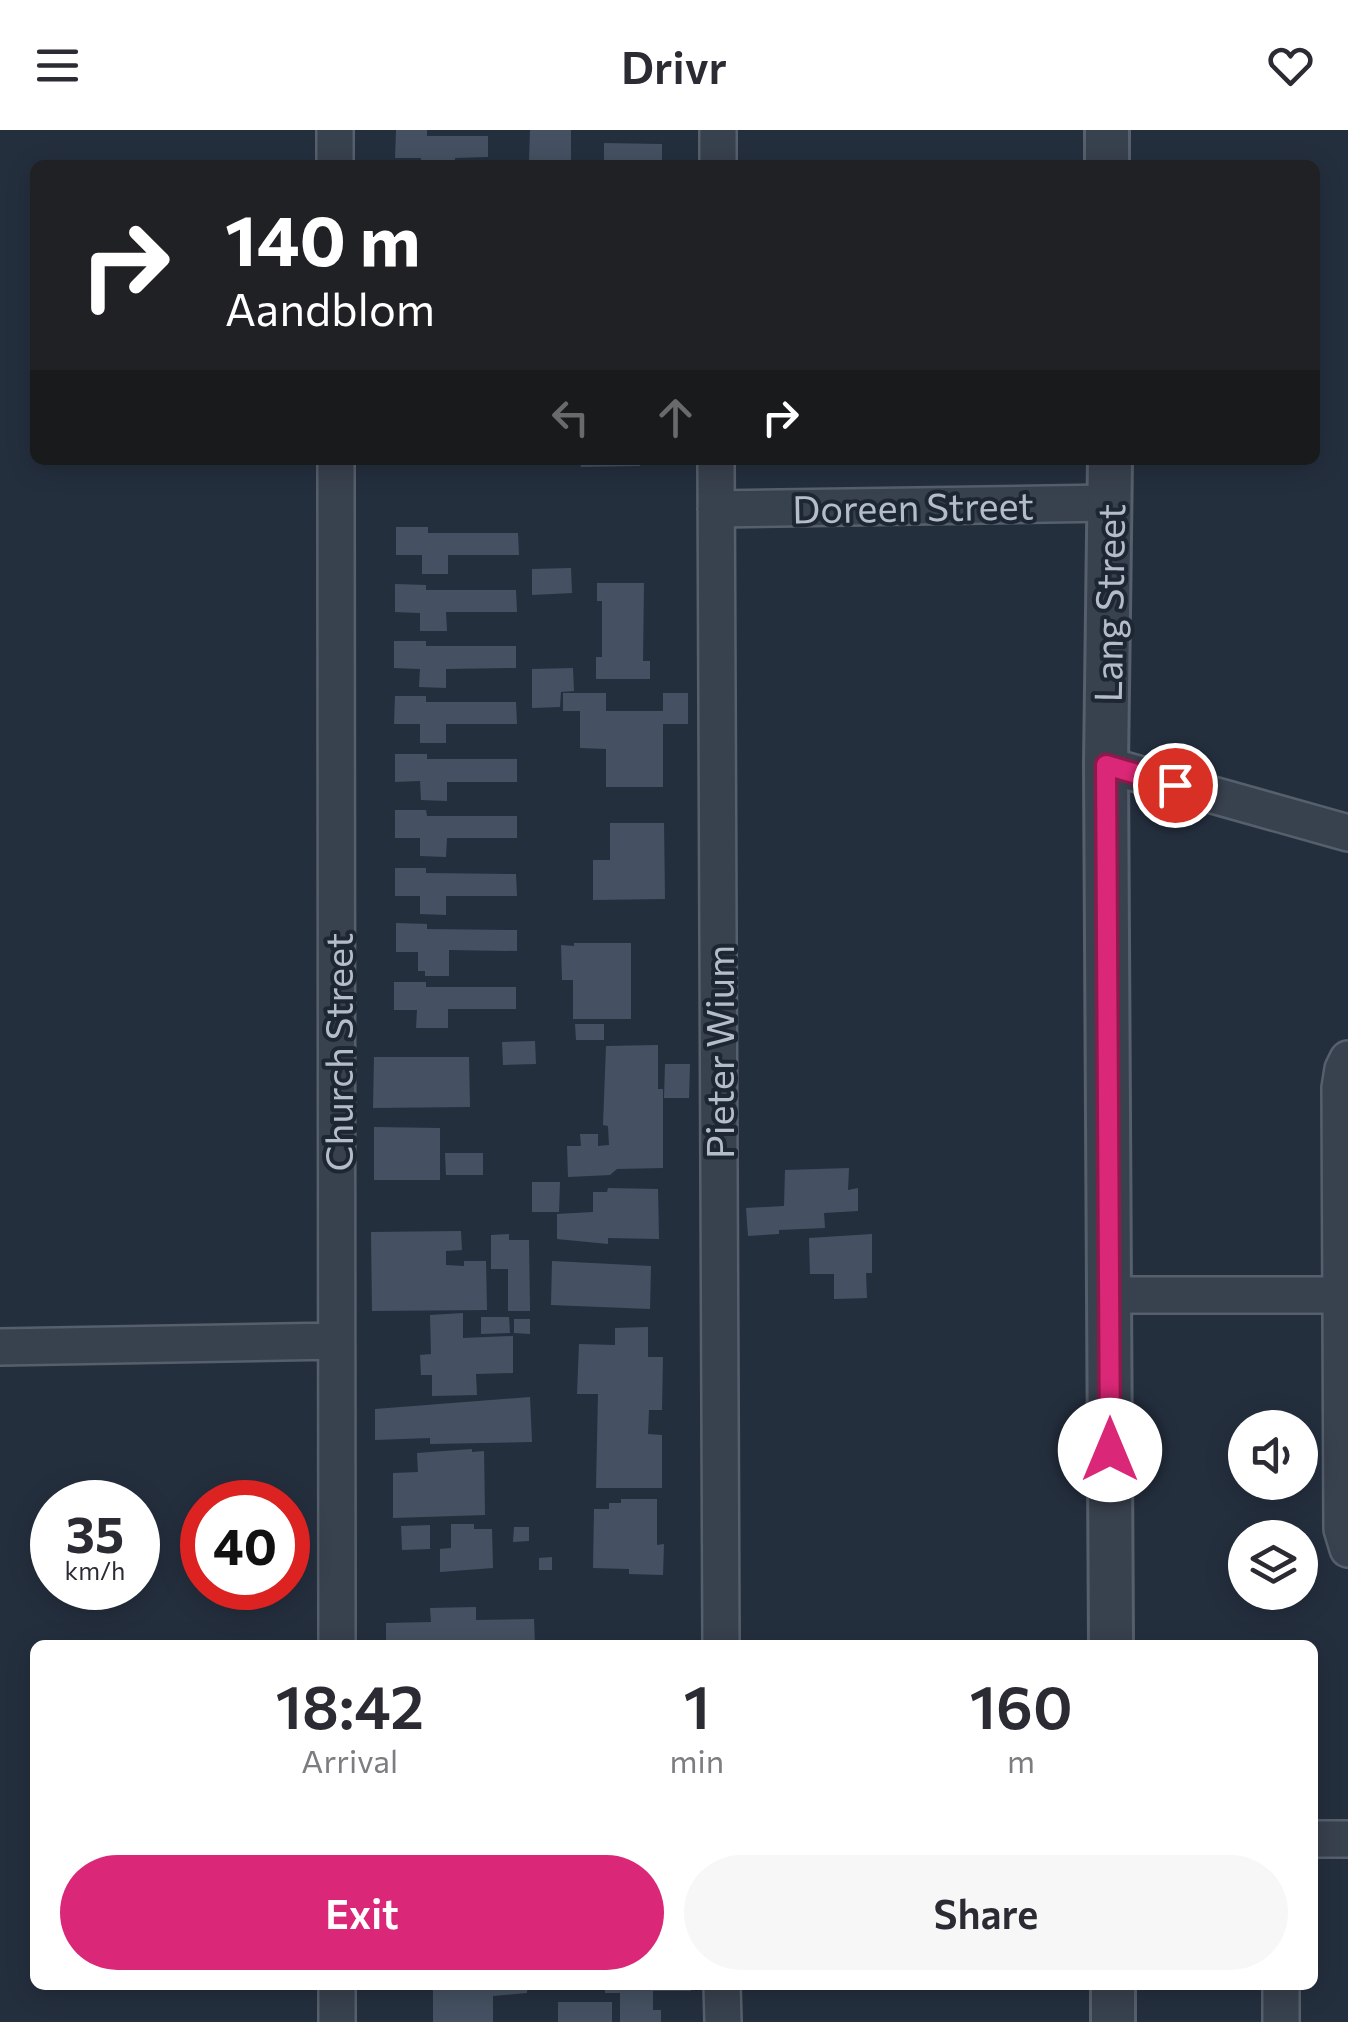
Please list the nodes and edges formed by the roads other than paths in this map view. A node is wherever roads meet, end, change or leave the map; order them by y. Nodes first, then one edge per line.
1 (335, 130) edge
2 (718, 130) edge
3 (1107, 130) edge
4 (335, 160) edge
5 (718, 160) edge
6 (1107, 160) edge
7 (336, 465) edge
8 (716, 465) edge
9 (1110, 465) edge
10 (1110, 502) junction
11 (716, 509) junction
12 (1106, 765) junction
13 (1348, 833) edge
14 (1348, 1059) edge
15 (1110, 1295) junction
16 (1343, 1295) junction
17 (336, 1341) junction
18 (0, 1346) edge
19 (1348, 1549) edge
20 (337, 1640) edge
21 (721, 1640) edge
22 (1111, 1640) edge
23 (1318, 1839) edge
24 (1348, 1839) edge
25 (337, 1990) edge
26 (722, 1990) edge
27 (1112, 1990) edge
28 (1281, 1990) edge
29 (337, 2022) edge
30 (722, 2022) edge
31 (1113, 2022) edge
32 (1282, 2022) edge

1 - 4 street
2 - 5 street
3 - 6 street
7 - 17 street, Church Street
8 - 11 street, Pieter Wium
9 - 10 street, Lang Street
10 - 11 street, Doreen Street
10 - 12 street, Lang Street
11 - 21 street, Pieter Wium
12 - 13 street
12 - 15 street, Lang Street
14 - 16 street
15 - 16 street
15 - 22 street, Lang Street
16 - 19 street
17 - 18 street
17 - 20 street, Church Street
23 - 24 street
25 - 29 street
26 - 30 street
27 - 31 street
28 - 32 street

